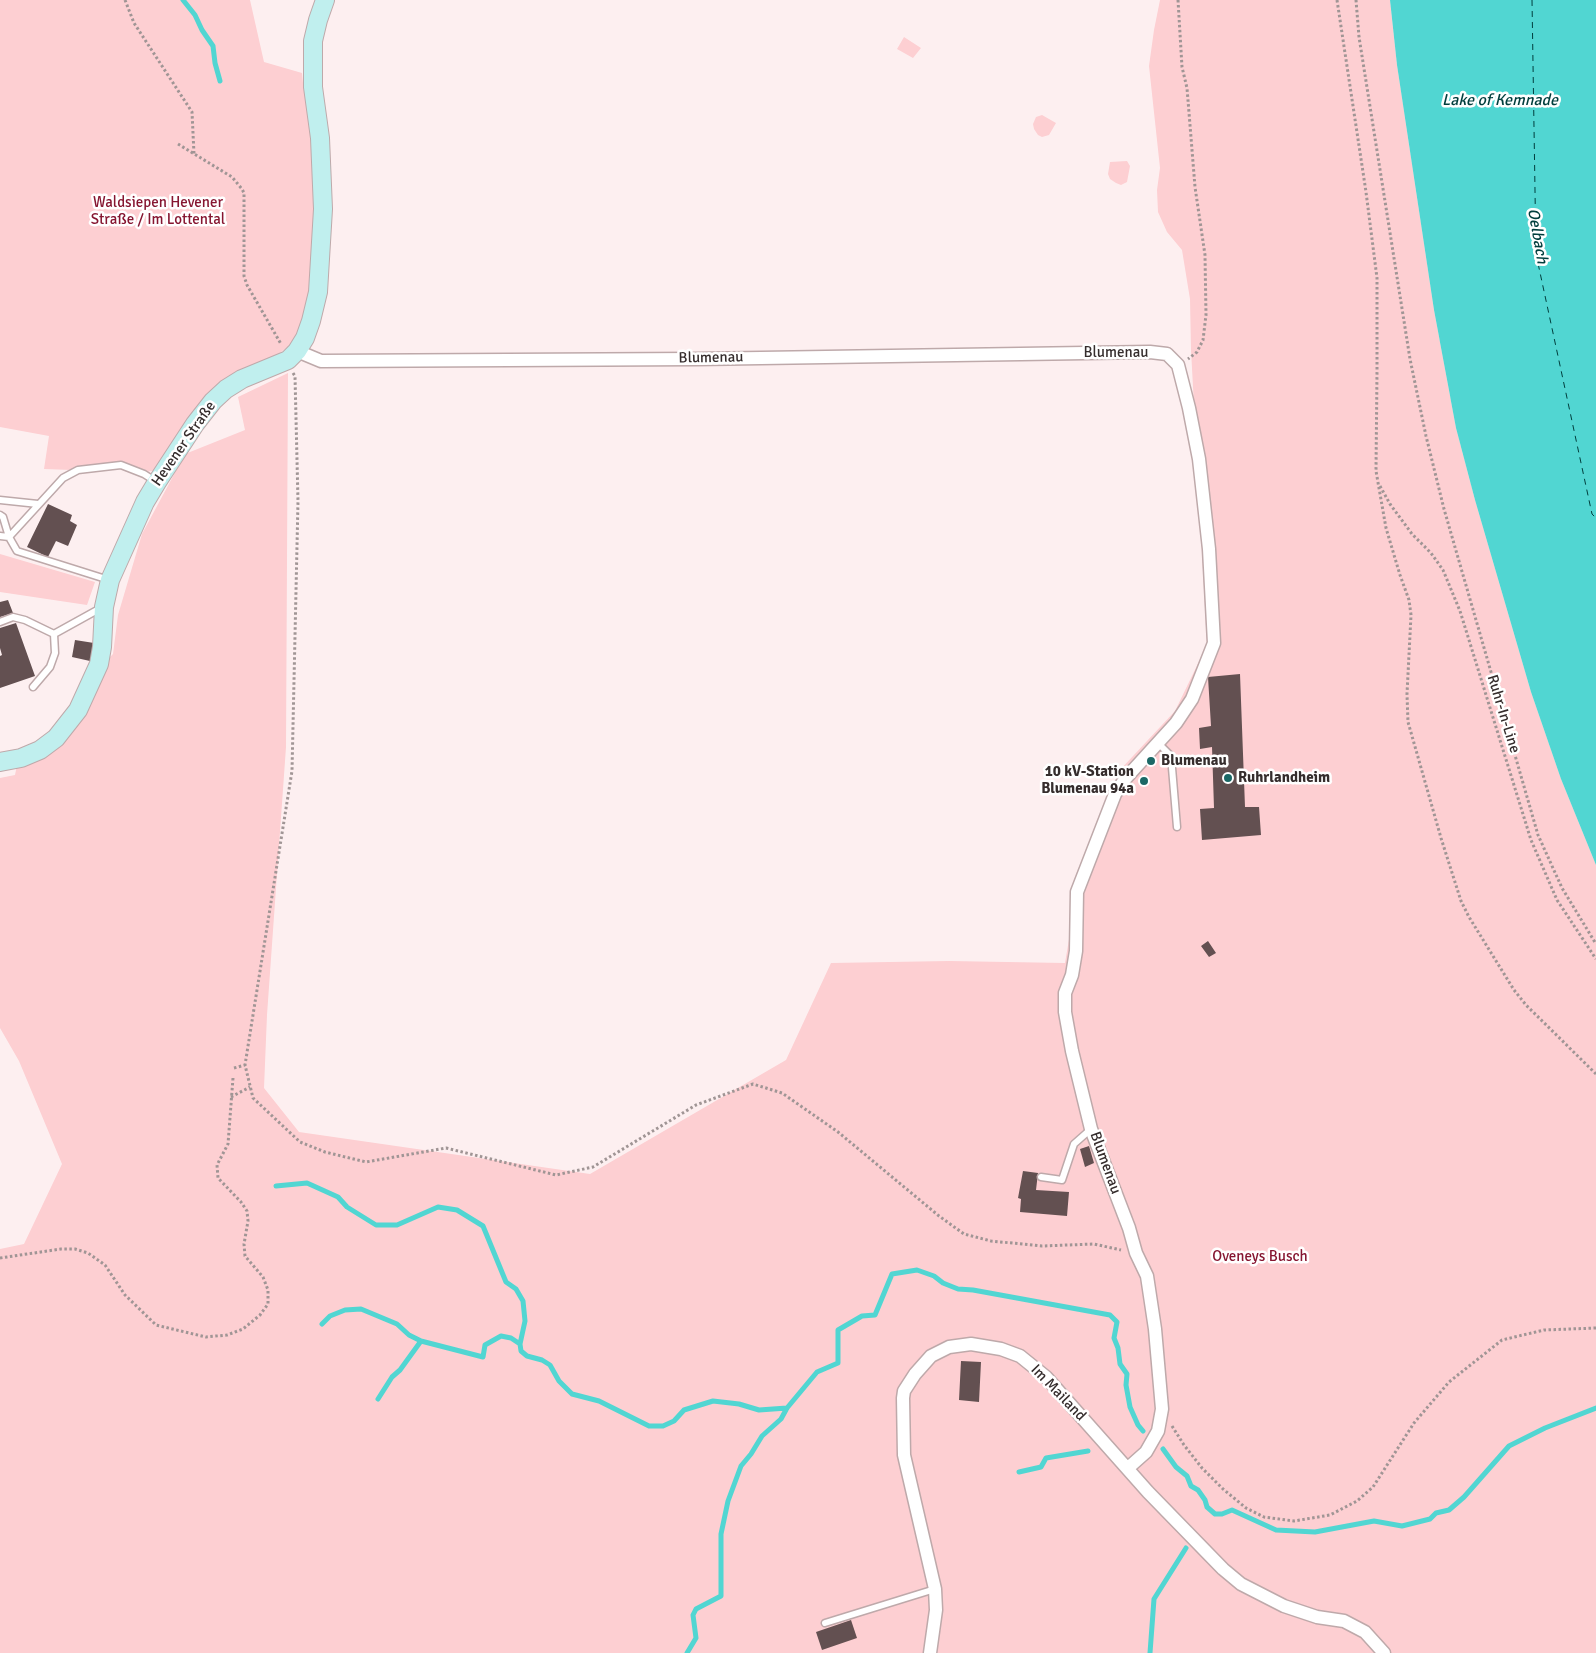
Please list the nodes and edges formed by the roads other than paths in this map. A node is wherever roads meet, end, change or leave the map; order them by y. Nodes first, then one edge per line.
1 (326, 0) edge
2 (292, 356) junction
3 (157, 482) junction
4 (0, 500) edge
5 (38, 504) junction
6 (0, 515) edge
7 (0, 536) edge
8 (9, 538) junction
9 (110, 580) junction
10 (104, 607) junction
11 (0, 622) edge
12 (54, 634) junction
13 (33, 687) dead end
14 (1158, 743) junction
15 (0, 762) edge
16 (1177, 827) dead end
17 (1091, 1129) junction
18 (1041, 1177) dead end
19 (1128, 1468) junction
20 (935, 1589) junction
21 (825, 1624) dead end
22 (930, 1653) edge
23 (1384, 1653) edge

1 - 2 street
2 - 3 street, Hevener Straße
2 - 14 street, Blumenau
3 - 5 lane
3 - 9 street, Hevener Straße
4 - 5 lane
5 - 8 lane
6 - 8 lane
7 - 8 lane
8 - 9 lane
9 - 10 street, Hevener Straße
10 - 12 lane
10 - 15 street, Hevener Straße
11 - 12 lane
12 - 13 lane
14 - 16 lane
14 - 17 street, Blumenau
17 - 18 lane
17 - 19 street, Blumenau
19 - 20 street, Im Mailand
19 - 23 street, Im Mailand
20 - 21 lane
20 - 22 street, Im Mailand

